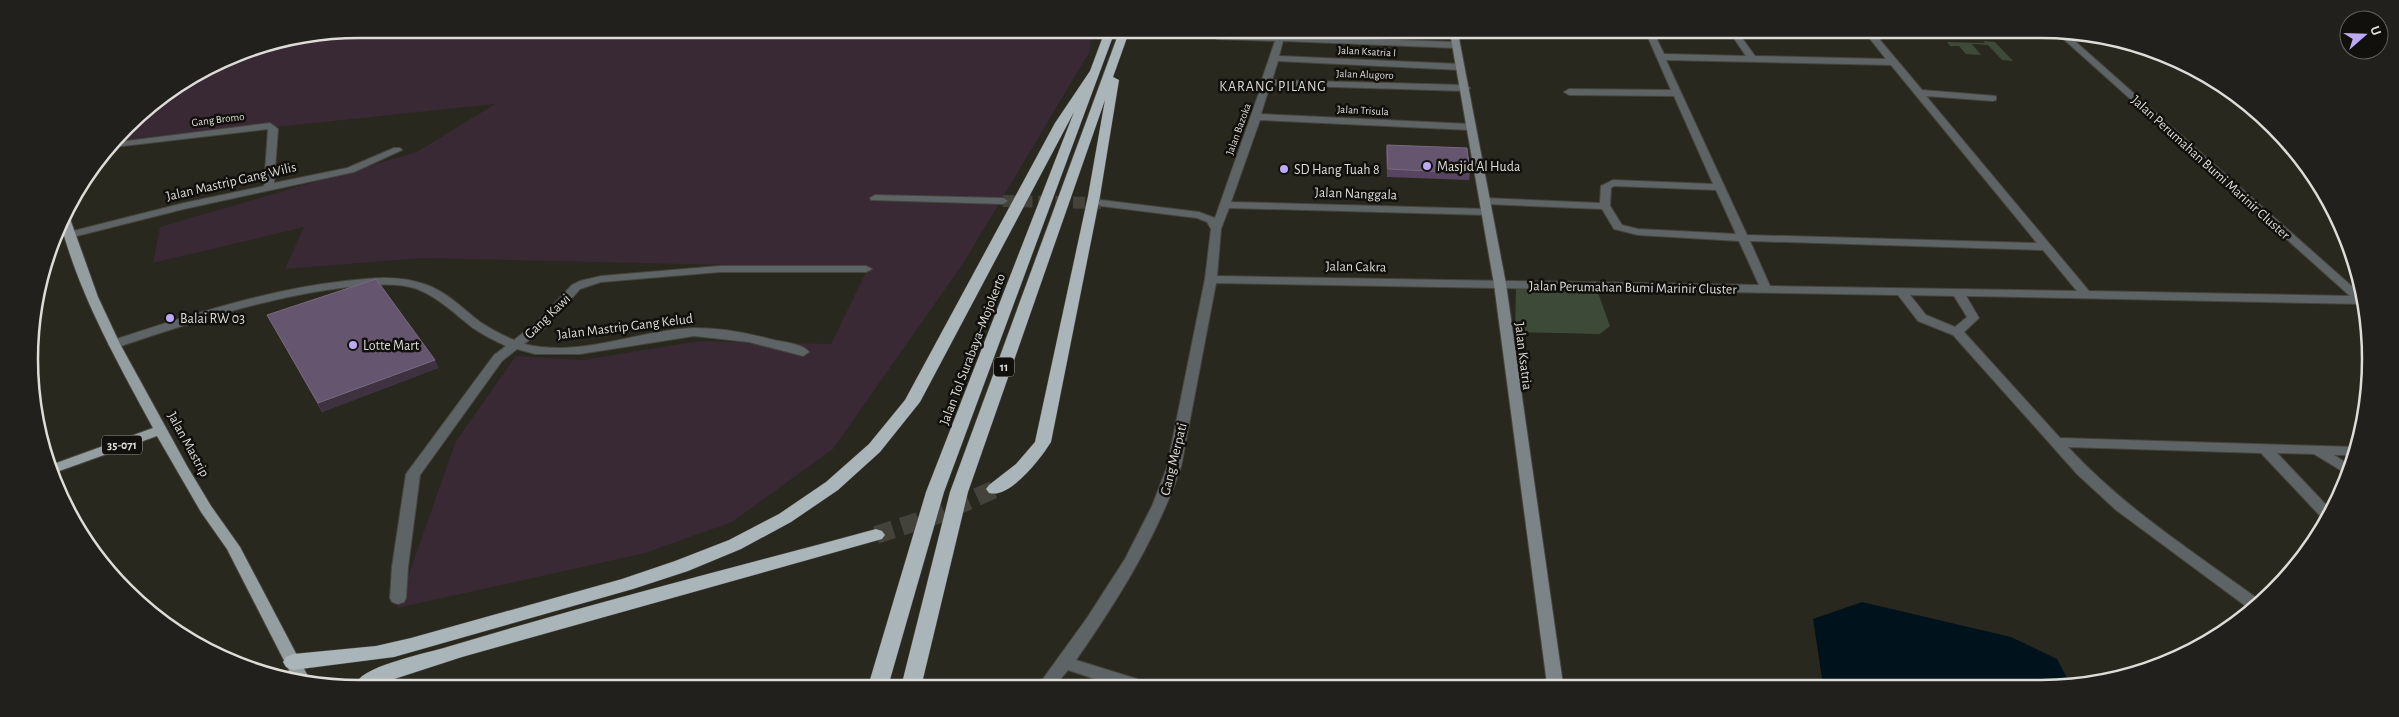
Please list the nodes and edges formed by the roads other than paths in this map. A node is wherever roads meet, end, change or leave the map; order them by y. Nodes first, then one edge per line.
1 (1108, 38) edge
2 (1122, 38) edge
3 (1280, 38) edge
4 (1412, 38) edge
5 (1652, 38) edge
6 (1738, 38) edge
7 (1873, 38) edge
8 (1455, 39) edge
9 (2067, 39) edge
10 (1116, 56) junction
11 (1660, 57) junction
12 (1273, 58) junction
13 (1752, 58) junction
14 (1893, 62) junction
15 (1460, 66) junction
16 (1096, 69) junction
17 (1265, 82) junction
18 (1465, 88) junction
19 (1569, 92) dead end
20 (1677, 93) junction
21 (1919, 93) junction
22 (1993, 98) dead end
23 (1256, 117) junction
24 (1470, 127) junction
25 (119, 145) edge
26 (397, 150) dead end
27 (1720, 187) junction
28 (269, 188) junction
29 (874, 198) dead end
30 (1003, 201) tunnel mouth
31 (1101, 204) tunnel mouth
32 (1224, 205) junction
33 (1605, 206) junction
34 (1486, 207) junction
35 (67, 226) edge
36 (1216, 229) junction
37 (69, 235) junction
38 (1742, 238) junction
39 (2047, 247) junction
40 (866, 269) dead end
41 (1211, 279) junction
42 (1500, 284) junction
43 (1766, 289) junction
44 (1901, 292) junction
45 (1958, 292) junction
46 (2355, 293) edge
47 (2086, 295) junction
48 (2356, 301) edge
49 (1957, 332) junction
50 (114, 344) junction
51 (516, 345) junction
52 (804, 352) dead end
53 (161, 430) junction
54 (2055, 442) junction
55 (2263, 447) junction
56 (2316, 449) junction
57 (2348, 451) edge
58 (2342, 467) edge
59 (57, 468) edge
60 (996, 489) tunnel mouth
61 (2323, 510) edge
62 (876, 535) tunnel mouth
63 (398, 598) dead end
64 (2250, 601) edge
65 (293, 662) junction
66 (1066, 663) junction
67 (299, 674) edge
68 (371, 680) edge
69 (880, 680) edge
70 (913, 680) edge
71 (1051, 680) edge
72 (1119, 680) edge
73 (1554, 680) edge

1 - 16 highway, Jalan Tol Surabaya–Mojokerto / 11
2 - 10 highway, 11
3 - 12 street, Jalan Bazoka
4 - 8 street
5 - 11 street
6 - 13 street
7 - 14 street
8 - 15 street, Jalan Ksatria
9 - 46 street, Jalan Perumahan Bumi Marinir Cluster
10 - 60 highway
10 - 70 highway, 11
11 - 13 street
11 - 20 street
12 - 15 street, Jalan Ksatria I
12 - 17 street, Jalan Bazoka
13 - 14 street
14 - 21 street
15 - 18 street, Jalan Ksatria
16 - 65 highway
16 - 69 highway, Jalan Tol Surabaya–Mojokerto / 11
17 - 18 street, Jalan Alugoro
17 - 23 street, Jalan Bazoka
18 - 24 street, Jalan Ksatria
19 - 20 street
20 - 27 street
21 - 22 street
21 - 39 street
23 - 24 street, Jalan Trisula
23 - 32 street, Jalan Bazoka
24 - 34 street, Jalan Ksatria
25 - 28 street, Gang Bromo
26 - 28 street, Jalan Mastrip Gang Wilis
27 - 33 street
27 - 38 street
28 - 37 street, Jalan Mastrip Gang Wilis
29 - 30 street
31 - 36 street
32 - 34 street, Jalan Nanggala
32 - 36 street, Gang Merpati
33 - 34 street, Jalan Nanggala
33 - 38 street
34 - 42 street, Jalan Ksatria
35 - 37 main road, Jalan Mastrip
36 - 41 street, Gang Merpati
37 - 50 main road, Jalan Mastrip
38 - 39 street
38 - 43 street
39 - 47 street
40 - 51 street, Gang Kawi
41 - 42 street, Jalan Cakra
41 - 66 street, Gang Merpati
42 - 43 street, Jalan Perumahan Bumi Marinir Cluster
42 - 73 street, Jalan Ksatria
43 - 44 street, Jalan Perumahan Bumi Marinir Cluster
44 - 45 street, Jalan Perumahan Bumi Marinir Cluster
44 - 49 street
45 - 47 street, Jalan Perumahan Bumi Marinir Cluster
45 - 49 street
47 - 48 street, Jalan Perumahan Bumi Marinir Cluster
49 - 54 street
50 - 51 street, Jalan Mastrip Gang Kelud
50 - 53 main road, Jalan Mastrip
51 - 52 street, Jalan Mastrip Gang Kelud
51 - 63 street, Gang Kawi
53 - 59 main road, 35-071
53 - 65 main road, Jalan Mastrip
54 - 55 street
54 - 64 street
55 - 56 street
55 - 61 street
56 - 57 street
56 - 58 street
62 - 68 highway
65 - 67 main road, Jalan Mastrip
66 - 71 street, Gang Merpati
66 - 72 street

